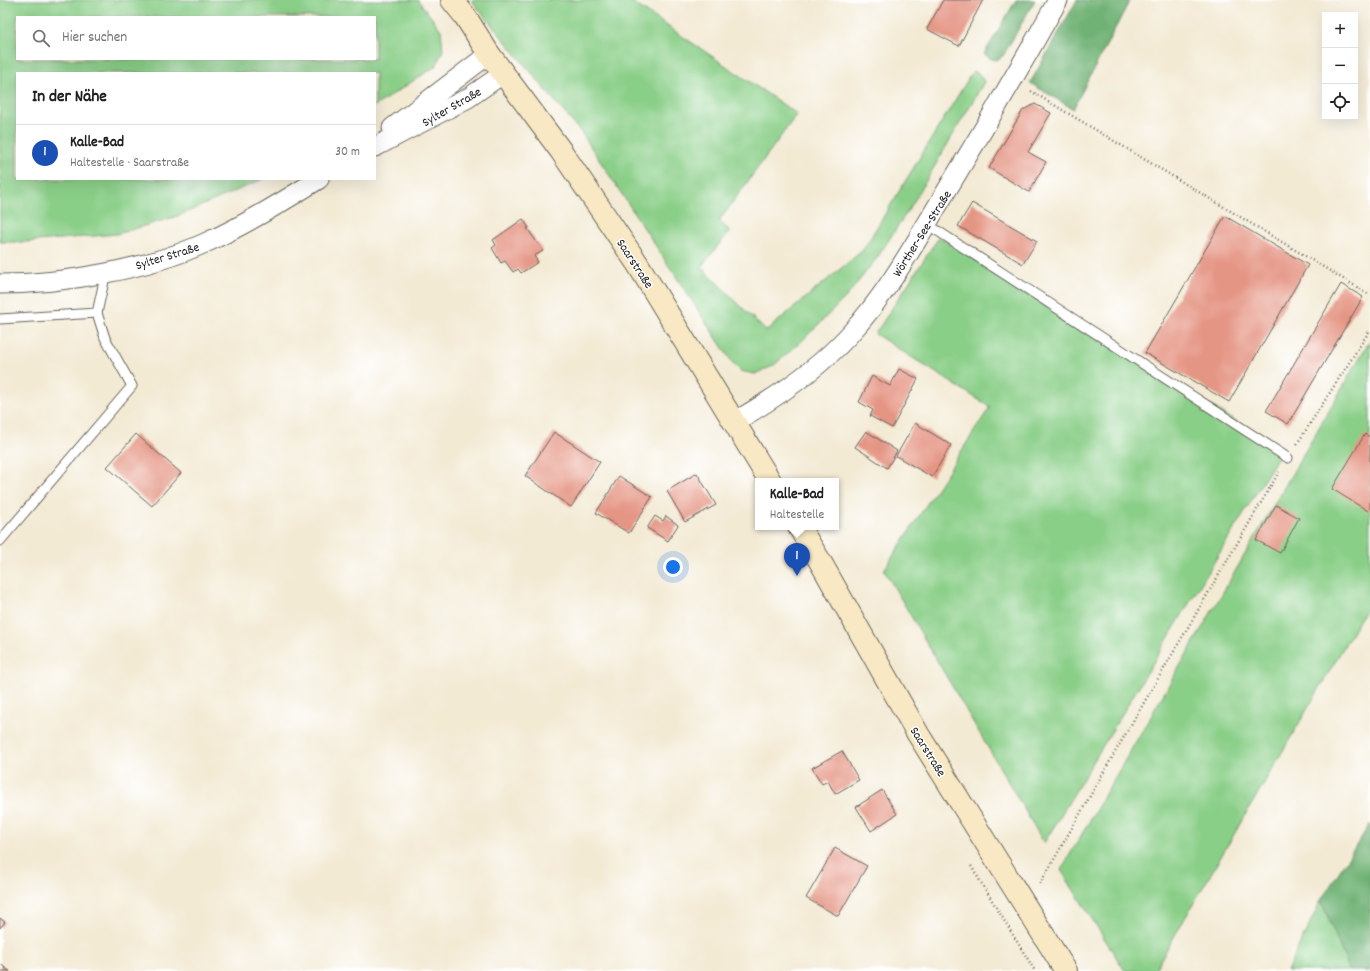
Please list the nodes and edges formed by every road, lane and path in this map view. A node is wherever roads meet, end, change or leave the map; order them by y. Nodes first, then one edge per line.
1 (442, 0) edge
2 (452, 0) edge
3 (1058, 0) edge
4 (489, 54) junction
5 (504, 73) junction
6 (1013, 80) junction
7 (376, 140) edge
8 (376, 146) edge
9 (317, 180) edge
10 (927, 224) junction
11 (106, 272) junction
12 (0, 284) edge
13 (1370, 295) edge
14 (97, 313) junction
15 (0, 319) edge
16 (1370, 330) edge
17 (734, 422) junction
18 (1288, 458) junction
19 (768, 478) edge
20 (801, 530) edge
21 (0, 541) edge
22 (970, 866) dead end
23 (1022, 898) junction
24 (1035, 971) edge
25 (1066, 971) edge

1 - 4 main road, Saarstraße
2 - 4 main road, Saarstraße
3 - 6 street, Wörther-See-Straße
4 - 5 main road, Saarstraße
4 - 7 street, Sylter Straße
5 - 8 street, Sylter Straße
5 - 17 main road, Saarstraße
6 - 10 street, Wörther-See-Straße
6 - 13 path
9 - 11 street, Sylter Straße
10 - 17 street, Wörther-See-Straße
10 - 18 lane
11 - 12 street, Sylter Straße
11 - 14 lane
14 - 15 lane
14 - 21 lane
16 - 18 path
17 - 19 main road, Saarstraße
18 - 23 path
20 - 23 main road, Saarstraße
22 - 24 path
23 - 25 main road, Saarstraße

